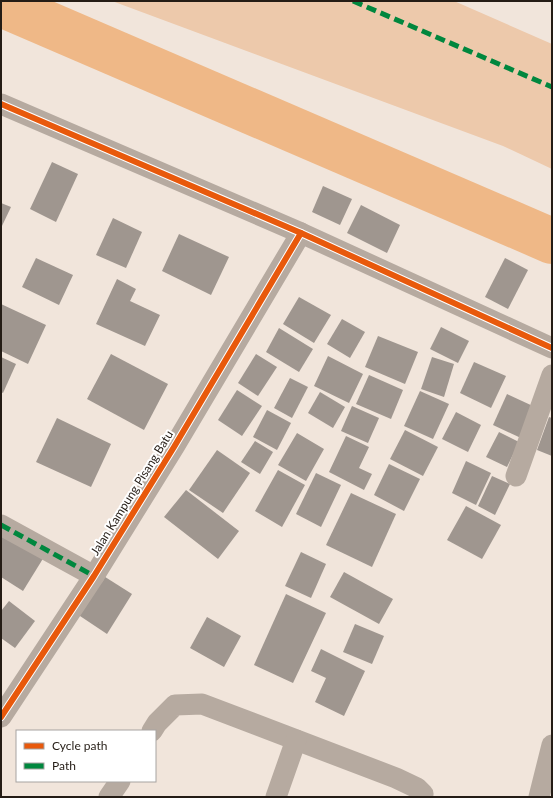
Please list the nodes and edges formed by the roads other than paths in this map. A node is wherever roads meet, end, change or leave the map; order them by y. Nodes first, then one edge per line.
1 (1, 104) edge
2 (298, 239) junction
3 (552, 348) edge
4 (551, 376) edge
5 (516, 476) dead end
6 (1, 525) edge
7 (94, 576) junction
8 (1, 717) edge
9 (153, 730) edge
10 (296, 740) junction
11 (552, 745) edge
12 (119, 782) edge
13 (109, 797) edge
14 (276, 797) edge
15 (422, 797) edge
16 (539, 797) edge

1 - 2 street
2 - 3 street
2 - 7 street, Jalan Kampung Pisang Batu
4 - 5 street
6 - 7 street
7 - 8 street, Jalan Kampung Pisang Batu
9 - 10 street
10 - 14 street
10 - 15 street
11 - 16 street
12 - 13 street

